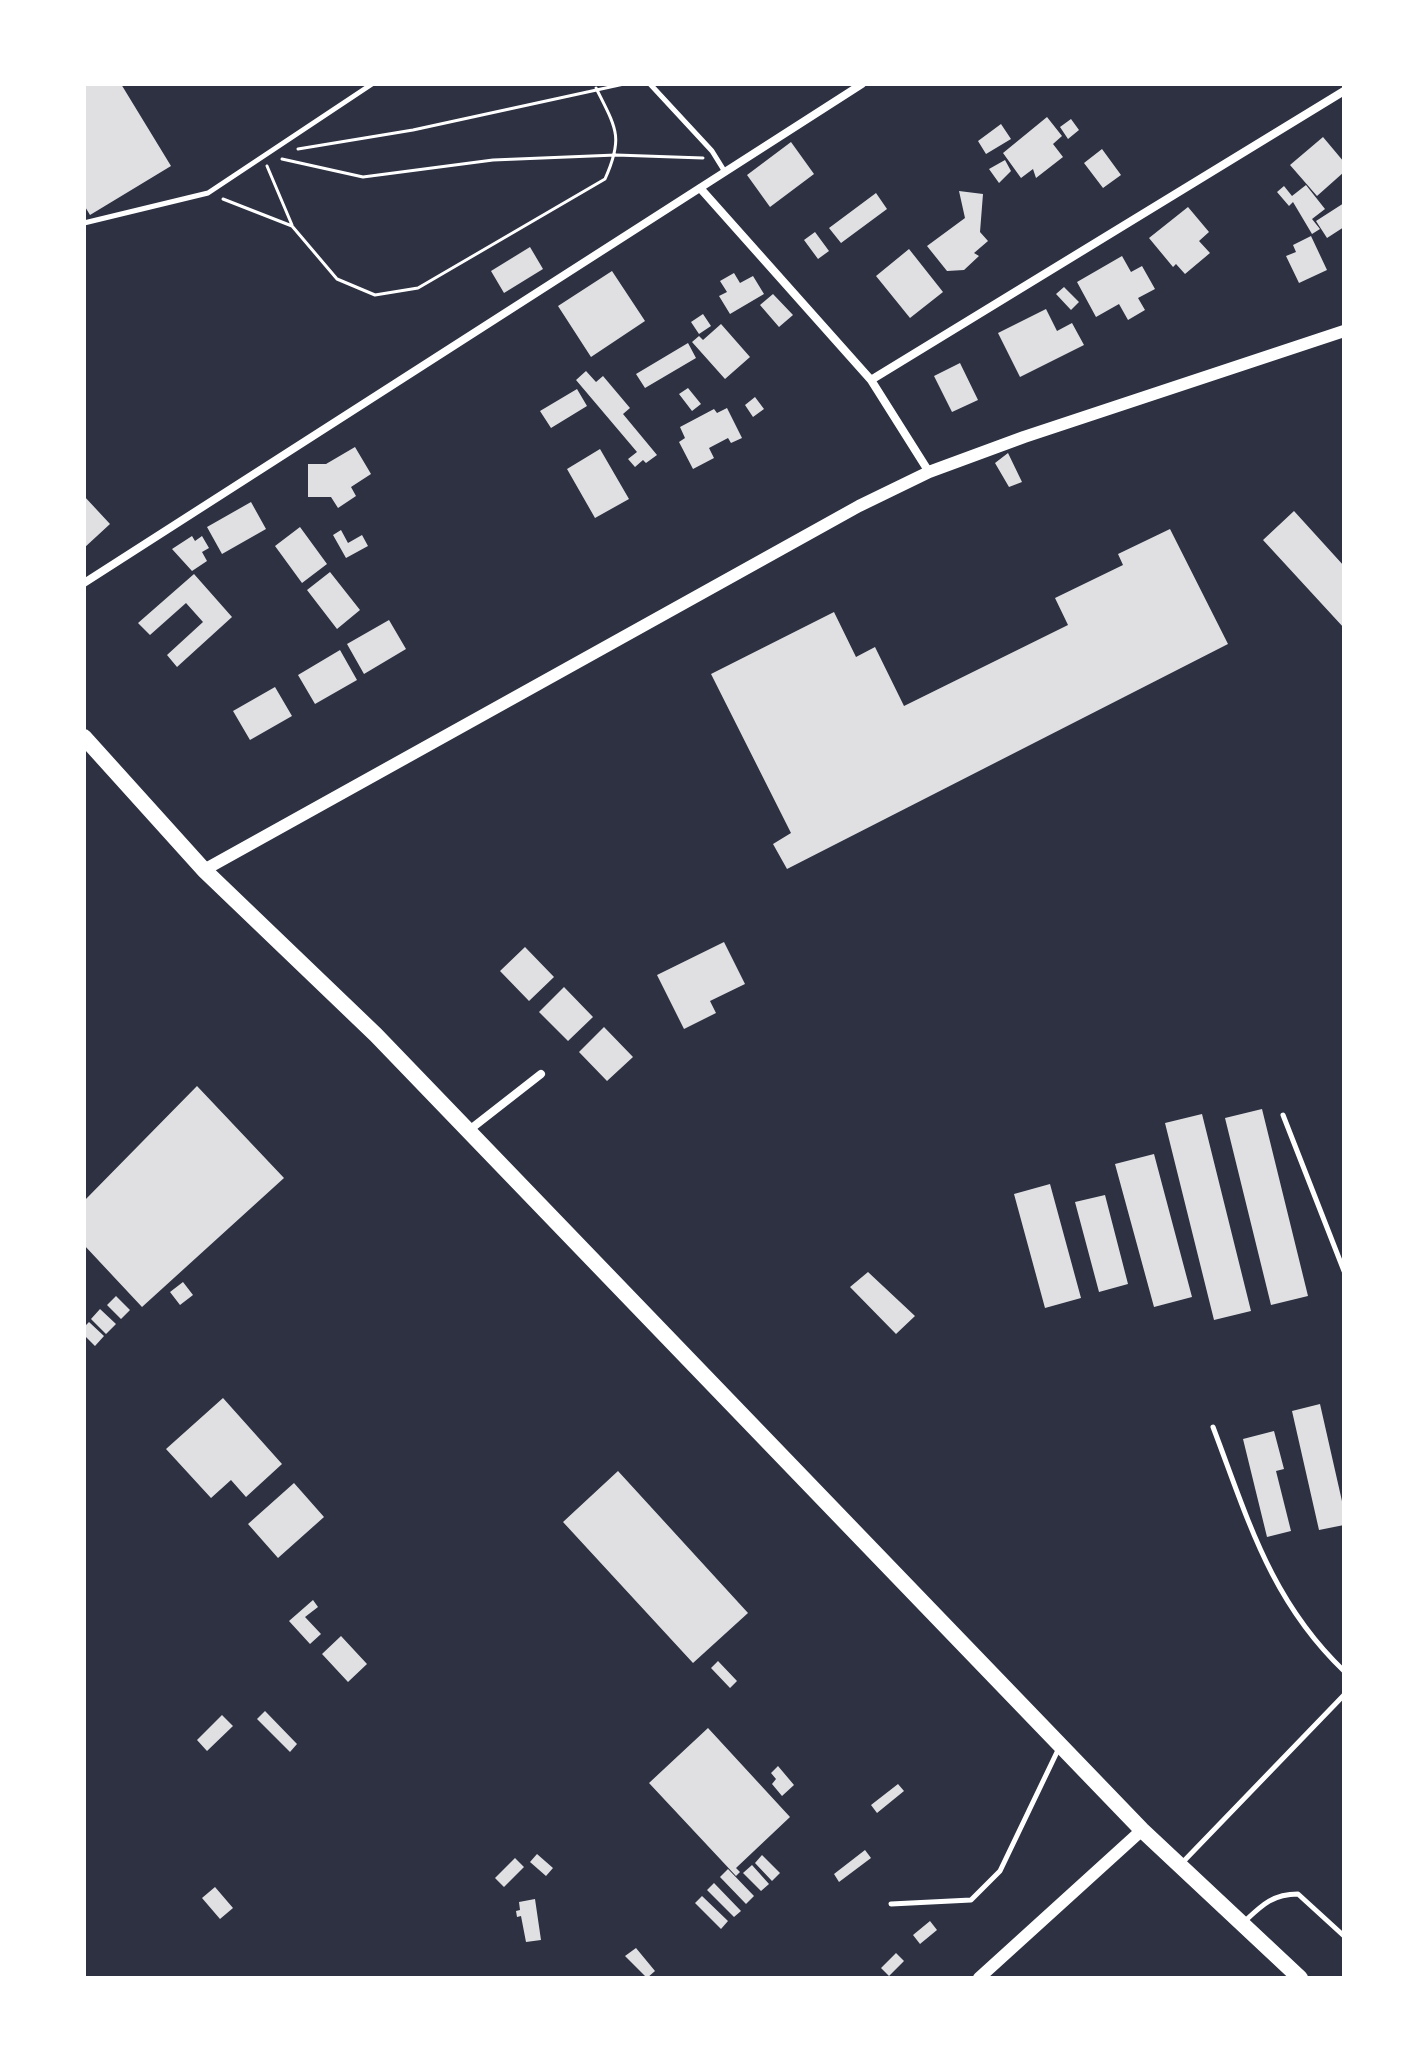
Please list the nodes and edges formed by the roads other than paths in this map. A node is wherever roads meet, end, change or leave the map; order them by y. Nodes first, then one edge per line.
1 (372, 84) edge
2 (650, 84) edge
3 (862, 84) edge
4 (1344, 91) edge
5 (725, 172) junction
6 (700, 188) junction
7 (84, 223) edge
8 (1344, 331) edge
9 (871, 380) junction
10 (929, 472) junction
11 (84, 583) edge
12 (84, 737) edge
13 (204, 870) junction
14 (541, 1074) dead end
15 (1283, 1115) dead end
16 (468, 1131) junction
17 (1344, 1271) edge
18 (1213, 1427) dead end
19 (1344, 1671) edge
20 (1344, 1695) edge
21 (1061, 1746) junction
22 (1142, 1830) junction
23 (1179, 1867) junction
24 (891, 1904) dead end
25 (1241, 1924) junction
26 (1344, 1936) edge
27 (979, 1978) edge
28 (1300, 1978) edge

1 - 7 lane
2 - 5 lane
3 - 5 street
4 - 9 street
5 - 6 street
6 - 9 street
6 - 11 street
8 - 10 street
9 - 10 street
10 - 13 street
12 - 13 main road
13 - 16 main road
14 - 16 street
15 - 17 lane
16 - 21 main road
18 - 19 lane
20 - 23 lane
21 - 22 main road
21 - 24 lane
22 - 23 main road
22 - 27 street
23 - 25 main road
25 - 26 lane
25 - 28 main road

